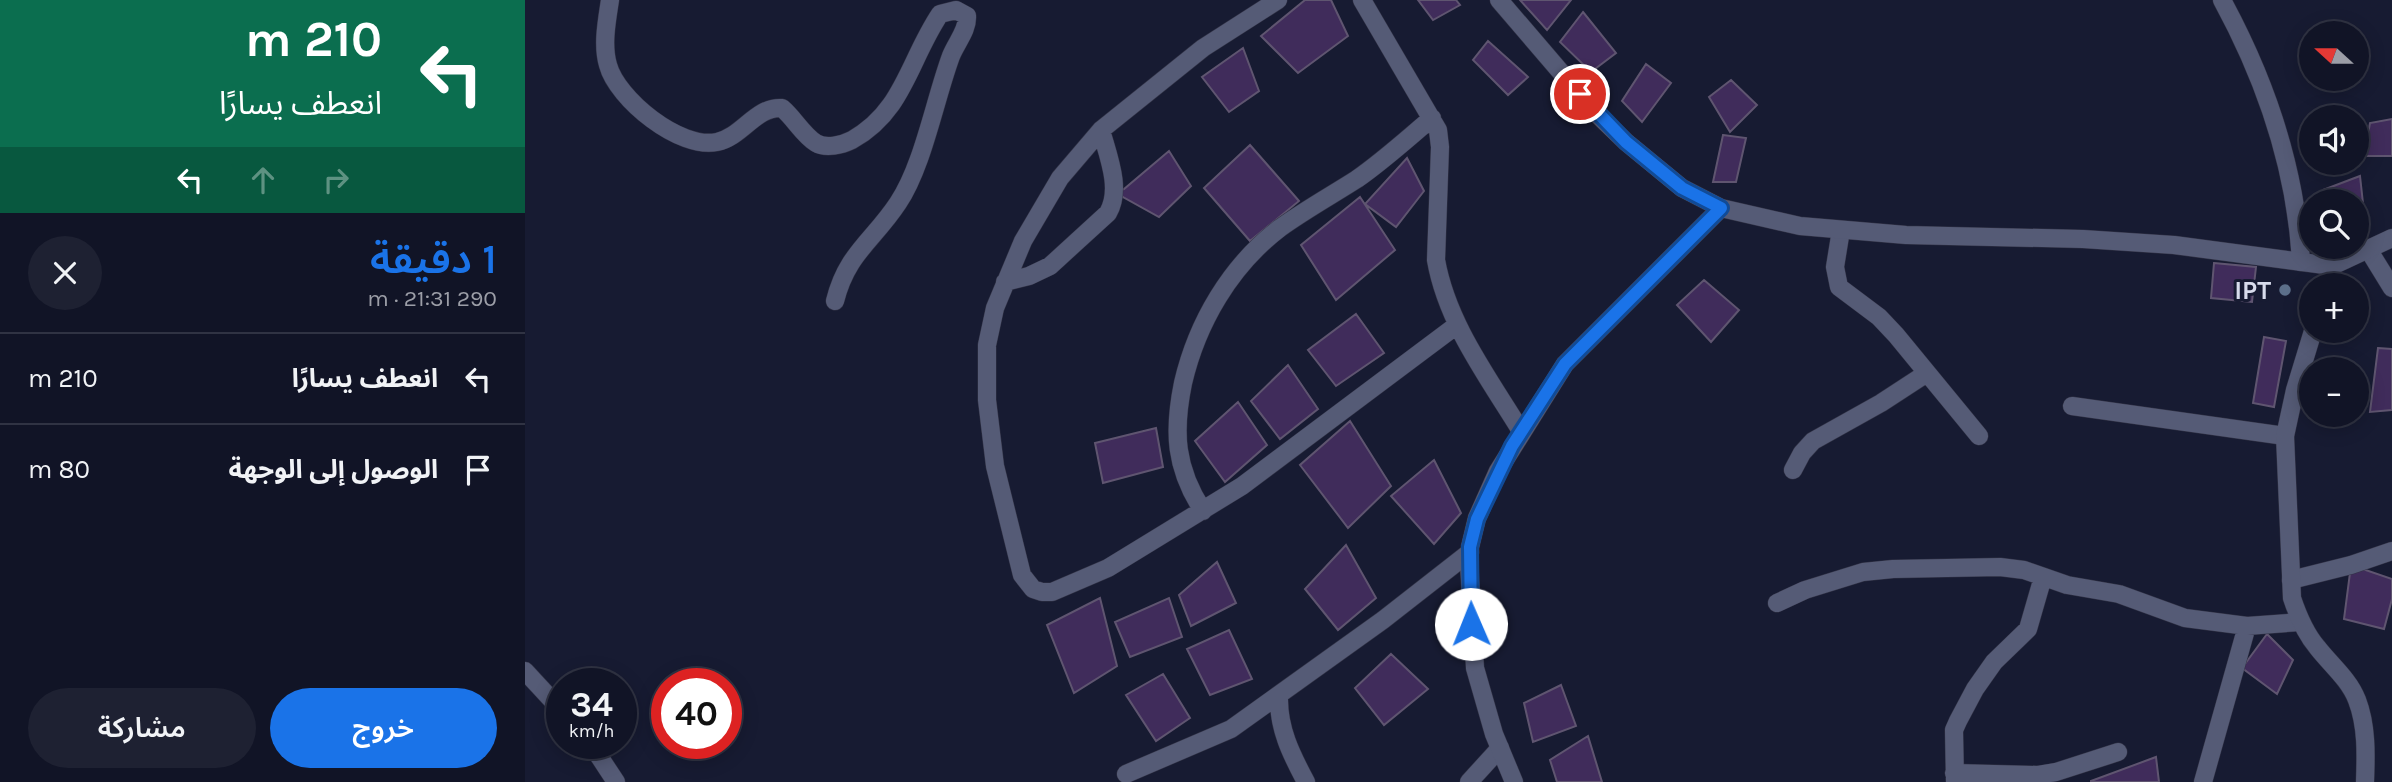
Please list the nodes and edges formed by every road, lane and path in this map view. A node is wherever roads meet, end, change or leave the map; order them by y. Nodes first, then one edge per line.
1 (610, 0) edge
2 (1278, 0) edge
3 (1362, 0) edge
4 (1499, 0) edge
5 (2222, 0) edge
6 (1432, 118) junction
7 (1101, 130) junction
8 (1721, 208) junction
9 (1840, 230) junction
10 (2392, 238) edge
11 (2369, 249) edge
12 (2369, 251) edge
13 (2347, 259) edge
14 (2301, 261) junction
15 (2332, 266) junction
16 (2330, 273) edge
17 (1005, 282) junction
18 (2392, 288) edge
19 (835, 301) dead end
20 (1457, 325) junction
21 (2309, 343) edge
22 (1927, 373) junction
23 (2073, 406) dead end
24 (1521, 431) junction
25 (1979, 436) dead end
26 (2285, 436) junction
27 (1793, 470) dead end
28 (1203, 510) junction
29 (2392, 551) edge
30 (1470, 552) junction
31 (2043, 577) junction
32 (2291, 580) junction
33 (1777, 603) dead end
34 (2300, 622) junction
35 (2247, 626) junction
36 (525, 671) edge
37 (546, 694) edge
38 (1279, 696) junction
39 (1500, 748) junction
40 (2118, 752) dead end
41 (601, 759) edge
42 (1126, 774) dead end
43 (1955, 777) edge
44 (616, 782) edge
45 (1306, 782) edge
46 (1469, 782) edge
47 (1514, 782) edge
48 (2203, 782) edge
49 (2365, 782) edge

1 - 19 street
2 - 7 street
3 - 6 street
4 - 8 street
5 - 14 street
6 - 20 street
6 - 28 street
7 - 17 street
7 - 17 street
8 - 9 street
8 - 24 street
9 - 14 street
9 - 22 street
10 - 11 street
12 - 18 street
13 - 15 street
14 - 15 street
15 - 16 street
17 - 28 street
20 - 24 street
20 - 28 street
21 - 26 street
22 - 25 street
22 - 27 street
23 - 26 street
24 - 30 street
26 - 32 street
29 - 32 street
30 - 38 street
30 - 39 street
31 - 33 street
31 - 35 street
31 - 43 street
32 - 34 street
34 - 35 street
34 - 49 street
35 - 48 street
36 - 37 street
38 - 42 street
38 - 45 street
39 - 46 street
39 - 47 street
40 - 43 street
41 - 44 street

